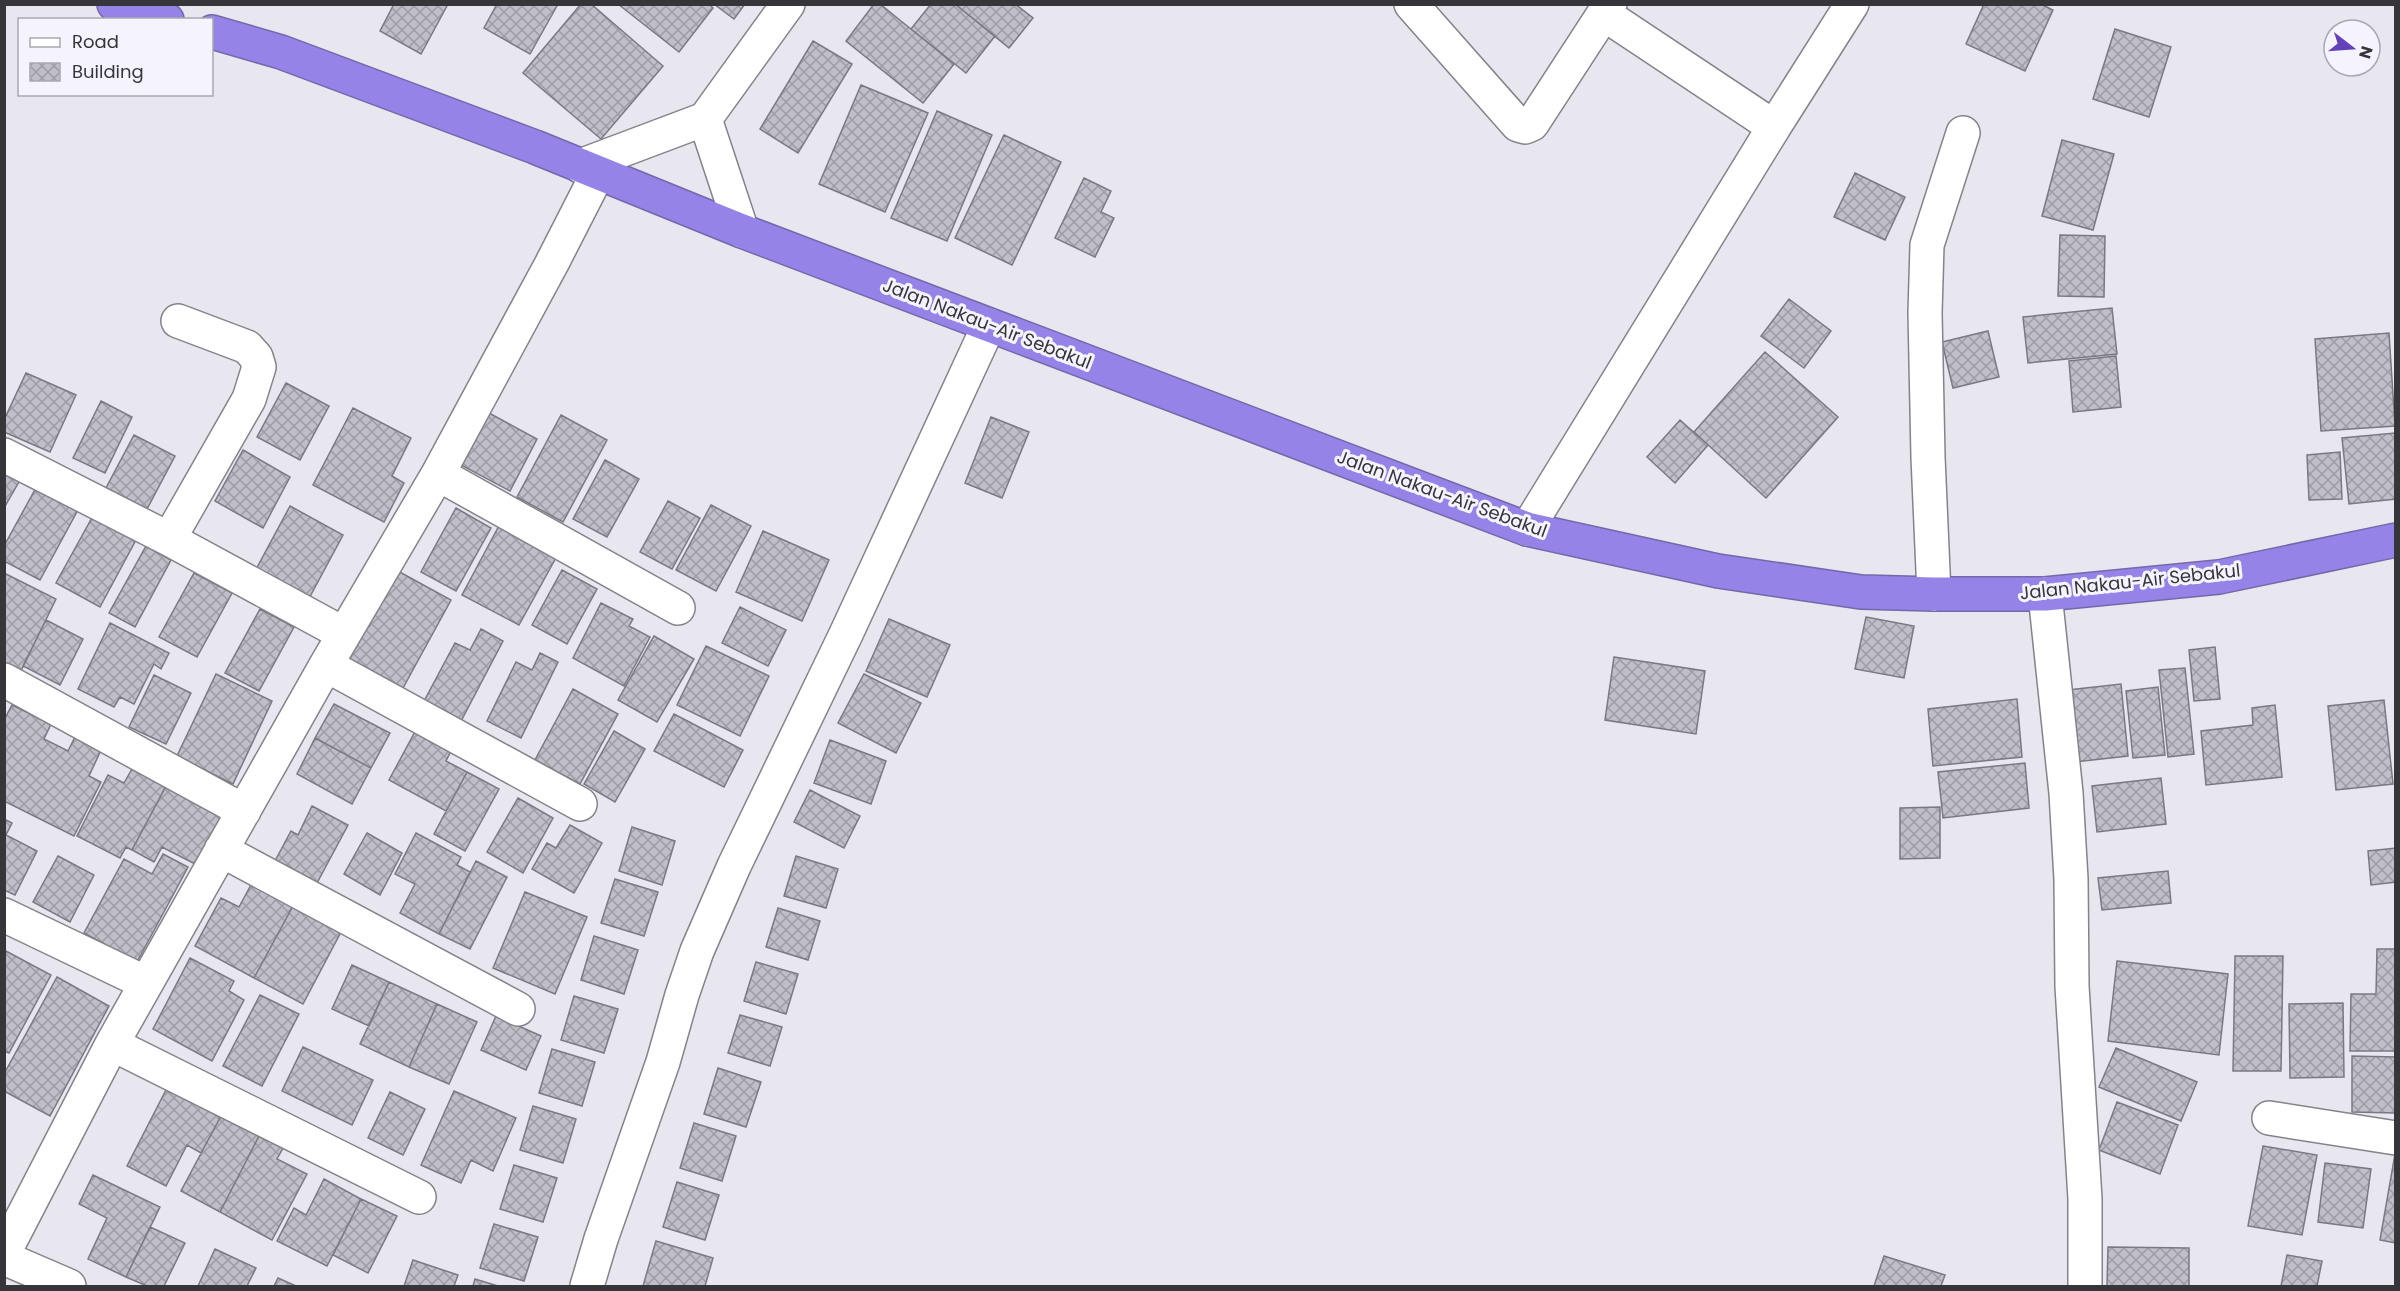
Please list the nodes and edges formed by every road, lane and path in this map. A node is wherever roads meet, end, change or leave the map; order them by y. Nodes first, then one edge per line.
1 (114, 4) edge
2 (1411, 4) edge
3 (1852, 4) edge
4 (788, 5) edge
5 (1607, 9) edge
6 (160, 18) edge
7 (213, 32) edge
8 (705, 119) junction
9 (1774, 127) junction
10 (1963, 133) dead end
11 (589, 169) junction
12 (742, 231) junction
13 (178, 321) dead end
14 (989, 325) junction
15 (4, 455) edge
16 (438, 474) junction
17 (1527, 529) junction
18 (169, 539) junction
19 (2396, 540) edge
20 (1934, 594) junction
21 (2045, 594) junction
22 (678, 608) dead end
23 (344, 634) junction
24 (326, 665) junction
25 (4, 681) edge
26 (580, 804) dead end
27 (244, 811) junction
28 (221, 850) junction
29 (4, 915) edge
30 (146, 983) junction
31 (518, 1009) dead end
32 (112, 1044) junction
33 (2269, 1118) dead end
34 (2396, 1138) edge
35 (419, 1197) dead end
36 (4, 1253) edge
37 (4, 1258) edge
38 (69, 1287) edge
39 (587, 1287) edge
40 (2085, 1287) edge

1 - 6 highway
2 - 5 street
3 - 9 street
4 - 8 street
5 - 9 street
7 - 11 highway, Jalan Nakau-Air Sebakul
8 - 11 street
8 - 12 street
9 - 17 street
10 - 20 street
11 - 12 highway, Jalan Nakau-Air Sebakul
11 - 16 street
12 - 14 highway, Jalan Nakau-Air Sebakul
13 - 18 street
14 - 17 highway, Jalan Nakau-Air Sebakul
14 - 39 street
15 - 18 street
16 - 22 street
16 - 23 street
17 - 20 highway, Jalan Nakau-Air Sebakul
18 - 23 street
19 - 21 highway, Jalan Nakau-Air Sebakul
20 - 21 highway, Jalan Nakau-Air Sebakul
21 - 40 street
23 - 24 street
24 - 26 street
24 - 27 street
25 - 27 street
27 - 28 street
28 - 30 street
28 - 31 street
29 - 30 street
30 - 32 street
32 - 35 street
32 - 36 street
33 - 34 street
37 - 38 street

